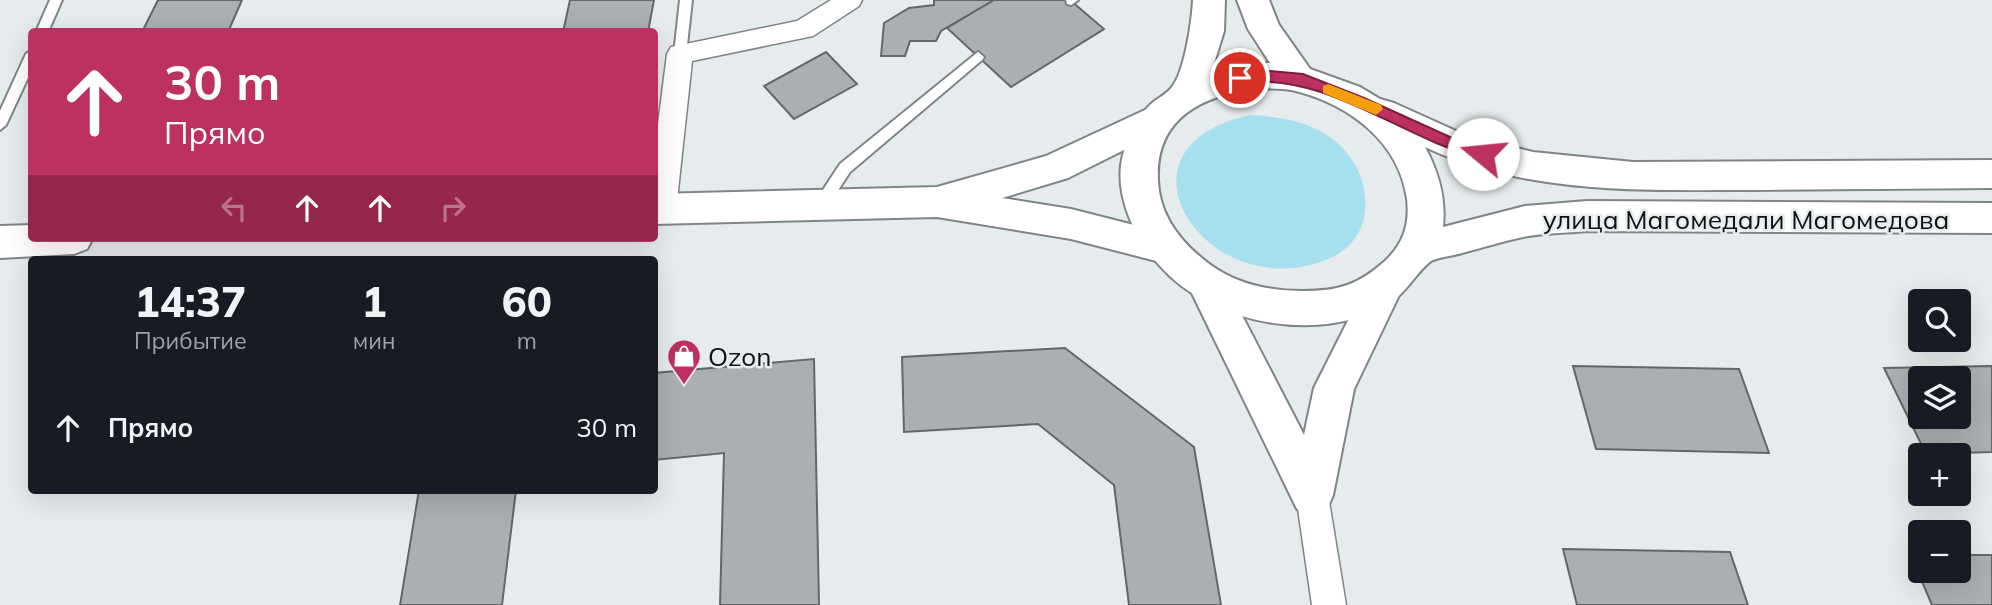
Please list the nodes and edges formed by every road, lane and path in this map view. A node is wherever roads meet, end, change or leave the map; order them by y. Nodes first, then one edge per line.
1 (56, 0) edge
2 (686, 0) edge
3 (850, 0) edge
4 (1209, 0) edge
5 (1253, 0) edge
6 (44, 28) edge
7 (680, 54) junction
8 (978, 57) dead end
9 (28, 63) edge
10 (1298, 78) junction
11 (1188, 93) junction
12 (1359, 102) junction
13 (1160, 116) junction
14 (0, 125) edge
15 (1992, 174) edge
16 (937, 202) junction
17 (821, 205) junction
18 (658, 209) edge
19 (1992, 218) edge
20 (28, 240) edge
21 (0, 242) edge
22 (1164, 247) junction
23 (1419, 249) junction
24 (1206, 283) junction
25 (1384, 287) junction
26 (1312, 495) junction
27 (1329, 605) edge

1 - 6 lane
2 - 7 lane
3 - 7 street
4 - 11 main road
5 - 10 main road
7 - 18 street
8 - 17 lane
9 - 14 lane
10 - 11 main road
10 - 12 main road
11 - 13 main road
12 - 15 main road, улица Магомедали Магомедова
12 - 23 main road
13 - 16 main road
13 - 22 main road
16 - 17 main road
16 - 22 main road
17 - 18 main road
19 - 23 main road, улица Магомедали Магомедова
20 - 21 main road
22 - 24 main road
23 - 25 main road
24 - 25 main road
24 - 26 main road
25 - 26 main road
26 - 27 street

